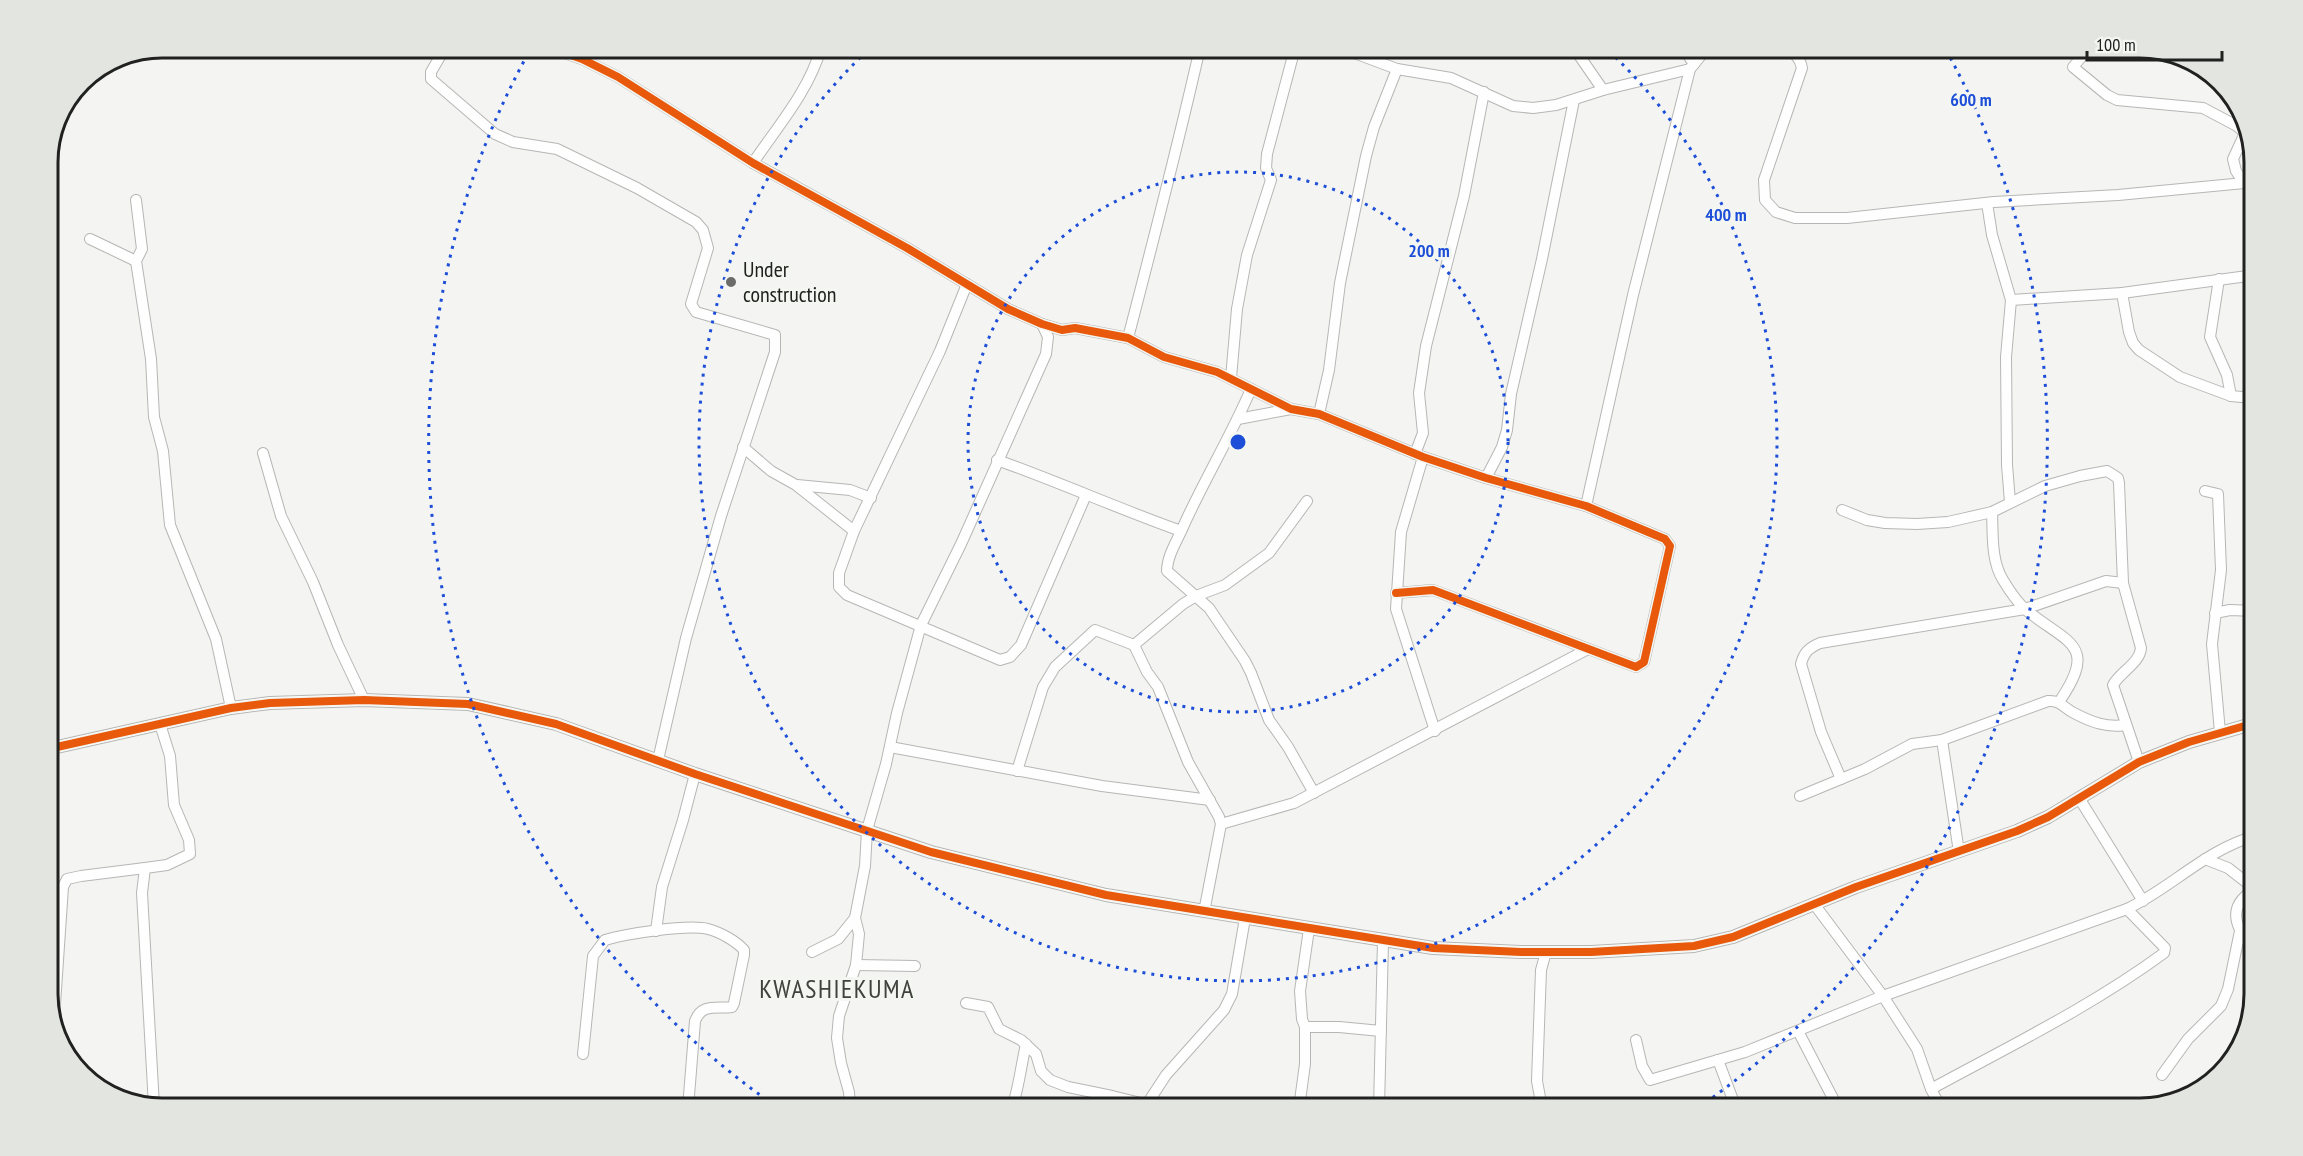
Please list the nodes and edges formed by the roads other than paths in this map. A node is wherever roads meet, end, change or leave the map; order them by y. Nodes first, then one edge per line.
1 (439, 58) edge
2 (577, 58) edge
3 (817, 58) edge
4 (1197, 58) edge
5 (1293, 58) edge
6 (1368, 58) edge
7 (1581, 58) edge
8 (1688, 58) edge
9 (1699, 58) edge
10 (1798, 58) edge
11 (2081, 58) edge
12 (1692, 67) junction
13 (1397, 69) junction
14 (1603, 90) junction
15 (1484, 92) junction
16 (1574, 100) junction
17 (2238, 127) edge
18 (2242, 139) edge
19 (753, 163) junction
20 (2244, 178) edge
21 (2244, 183) edge
22 (136, 200) dead end
23 (1987, 203) junction
24 (90, 239) dead end
25 (136, 261) junction
26 (2244, 276) edge
27 (2219, 279) junction
28 (967, 284) junction
29 (2122, 293) junction
30 (2011, 300) junction
31 (1042, 324) junction
32 (1062, 330) junction
33 (1128, 338) junction
34 (1046, 354) junction
35 (1231, 378) junction
36 (1251, 388) junction
37 (2231, 396) junction
38 (2244, 396) edge
39 (1291, 409) junction
40 (1319, 414) junction
41 (1238, 419) junction
42 (743, 447) junction
43 (263, 453) dead end
44 (1419, 456) junction
45 (997, 460) junction
46 (1486, 478) junction
47 (796, 485) junction
48 (2205, 491) dead end
49 (1086, 495) junction
50 (871, 498) junction
51 (1307, 501) dead end
52 (2010, 502) junction
53 (1586, 506) junction
54 (1842, 510) dead end
55 (1992, 512) junction
56 (854, 531) junction
57 (1181, 531) junction
58 (2123, 583) junction
59 (1396, 593) junction
60 (1196, 596) junction
61 (2025, 609) junction
62 (2244, 611) edge
63 (2215, 613) junction
64 (921, 625) junction
65 (1134, 645) junction
66 (1588, 650) junction
67 (364, 700) junction
68 (2059, 702) junction
69 (231, 708) junction
70 (160, 724) junction
71 (2126, 725) junction
72 (2244, 726) edge
73 (1435, 731) junction
74 (2220, 732) junction
75 (1942, 740) junction
76 (59, 747) edge
77 (890, 747) junction
78 (658, 760) junction
79 (2139, 762) junction
80 (1017, 771) junction
81 (695, 774) junction
82 (1841, 779) junction
83 (1314, 793) junction
84 (1800, 796) dead end
85 (2079, 798) junction
86 (1210, 800) junction
87 (1221, 824) junction
88 (867, 830) junction
89 (2244, 839) edge
90 (1959, 852) junction
91 (2205, 859) junction
92 (145, 868) junction
93 (2244, 880) edge
94 (2244, 896) edge
95 (2143, 901) junction
96 (1814, 904) junction
97 (2127, 909) junction
98 (1204, 912) junction
99 (855, 918) junction
100 (1245, 918) junction
101 (1309, 929) junction
102 (656, 931) junction
103 (2240, 931) junction
104 (2244, 937) edge
105 (1383, 941) junction
106 (59, 946) edge
107 (812, 952) dead end
108 (1546, 952) junction
109 (856, 965) junction
110 (915, 966) dead end
111 (1883, 996) junction
112 (966, 1003) dead end
113 (1305, 1027) junction
114 (1381, 1031) junction
115 (1798, 1031) junction
116 (1636, 1040) dead end
117 (1026, 1044) junction
118 (583, 1054) dead end
119 (1718, 1060) junction
120 (2162, 1075) dead end
121 (1931, 1089) junction
122 (1112, 1096) joint
123 (154, 1097) edge
124 (689, 1098) edge
125 (849, 1098) edge
126 (1015, 1098) edge
127 (1120, 1098) edge
128 (1149, 1098) edge
129 (1300, 1098) edge
130 (1379, 1098) edge
131 (1540, 1098) edge
132 (1732, 1098) edge
133 (1833, 1098) edge
134 (1936, 1098) edge

1 - 42 street
2 - 19 street
3 - 19 street
4 - 33 street
5 - 35 street
6 - 13 street
7 - 14 street
8 - 12 street
9 - 12 street
10 - 23 street
11 - 17 street
12 - 14 street
12 - 53 street
13 - 15 street
13 - 40 street
14 - 16 street
15 - 16 street
15 - 44 street
16 - 46 street
18 - 20 street
19 - 28 street
21 - 23 street
22 - 25 street
23 - 30 street
24 - 25 street
25 - 69 street
26 - 27 street
27 - 29 street
27 - 37 street
28 - 31 street
28 - 50 street
29 - 30 street
29 - 37 street
30 - 52 street
31 - 32 street
31 - 34 street
32 - 33 street
32 - 34 street
33 - 35 street
34 - 45 street
35 - 36 street
36 - 39 street
36 - 41 street
37 - 38 street
39 - 40 street
39 - 41 street
40 - 44 street
41 - 57 street
42 - 47 street
42 - 78 street
43 - 67 street
44 - 46 street
44 - 59 street
45 - 49 street
45 - 64 street
46 - 53 street
47 - 50 street
47 - 56 street
48 - 63 street
49 - 57 street
49 - 64 street
50 - 56 street
51 - 60 street
52 - 55 street
52 - 58 street
53 - 66 street
54 - 55 street
55 - 61 street
56 - 64 street
57 - 60 street
58 - 61 street
58 - 71 street
59 - 66 street
59 - 73 street
60 - 65 street
60 - 83 street
61 - 68 street
61 - 82 street
62 - 63 street
63 - 74 street
64 - 77 street
65 - 80 street
65 - 86 street
66 - 73 street
67 - 69 street
67 - 78 street
68 - 71 street
68 - 75 street
69 - 70 street
70 - 76 street
70 - 92 street
71 - 79 street
72 - 74 street
73 - 83 street
74 - 79 street
75 - 82 street
75 - 90 street
77 - 80 street
77 - 88 street
78 - 81 street
79 - 85 street
80 - 86 street
81 - 88 street
81 - 102 street
82 - 84 street
83 - 87 street
85 - 90 street
85 - 95 street
86 - 87 street
87 - 98 street
88 - 98 street
88 - 99 street
89 - 91 street
90 - 96 street
91 - 93 street
91 - 95 street
92 - 106 street
92 - 123 street
94 - 103 street
95 - 97 street
96 - 108 street
96 - 111 street
97 - 111 street
97 - 121 street
98 - 100 street
99 - 107 street
99 - 109 street
100 - 101 street
100 - 128 street
101 - 105 street
101 - 113 street
102 - 118 street
102 - 124 street
103 - 104 street
103 - 120 street
105 - 108 street
105 - 114 street
108 - 131 street
109 - 110 street
109 - 125 street
111 - 115 street
111 - 121 street
112 - 117 street
113 - 114 street
113 - 129 street
114 - 130 street
115 - 119 street
115 - 133 street
116 - 119 street
117 - 122 street
117 - 126 street
119 - 132 street
121 - 134 street
122 - 127 street

